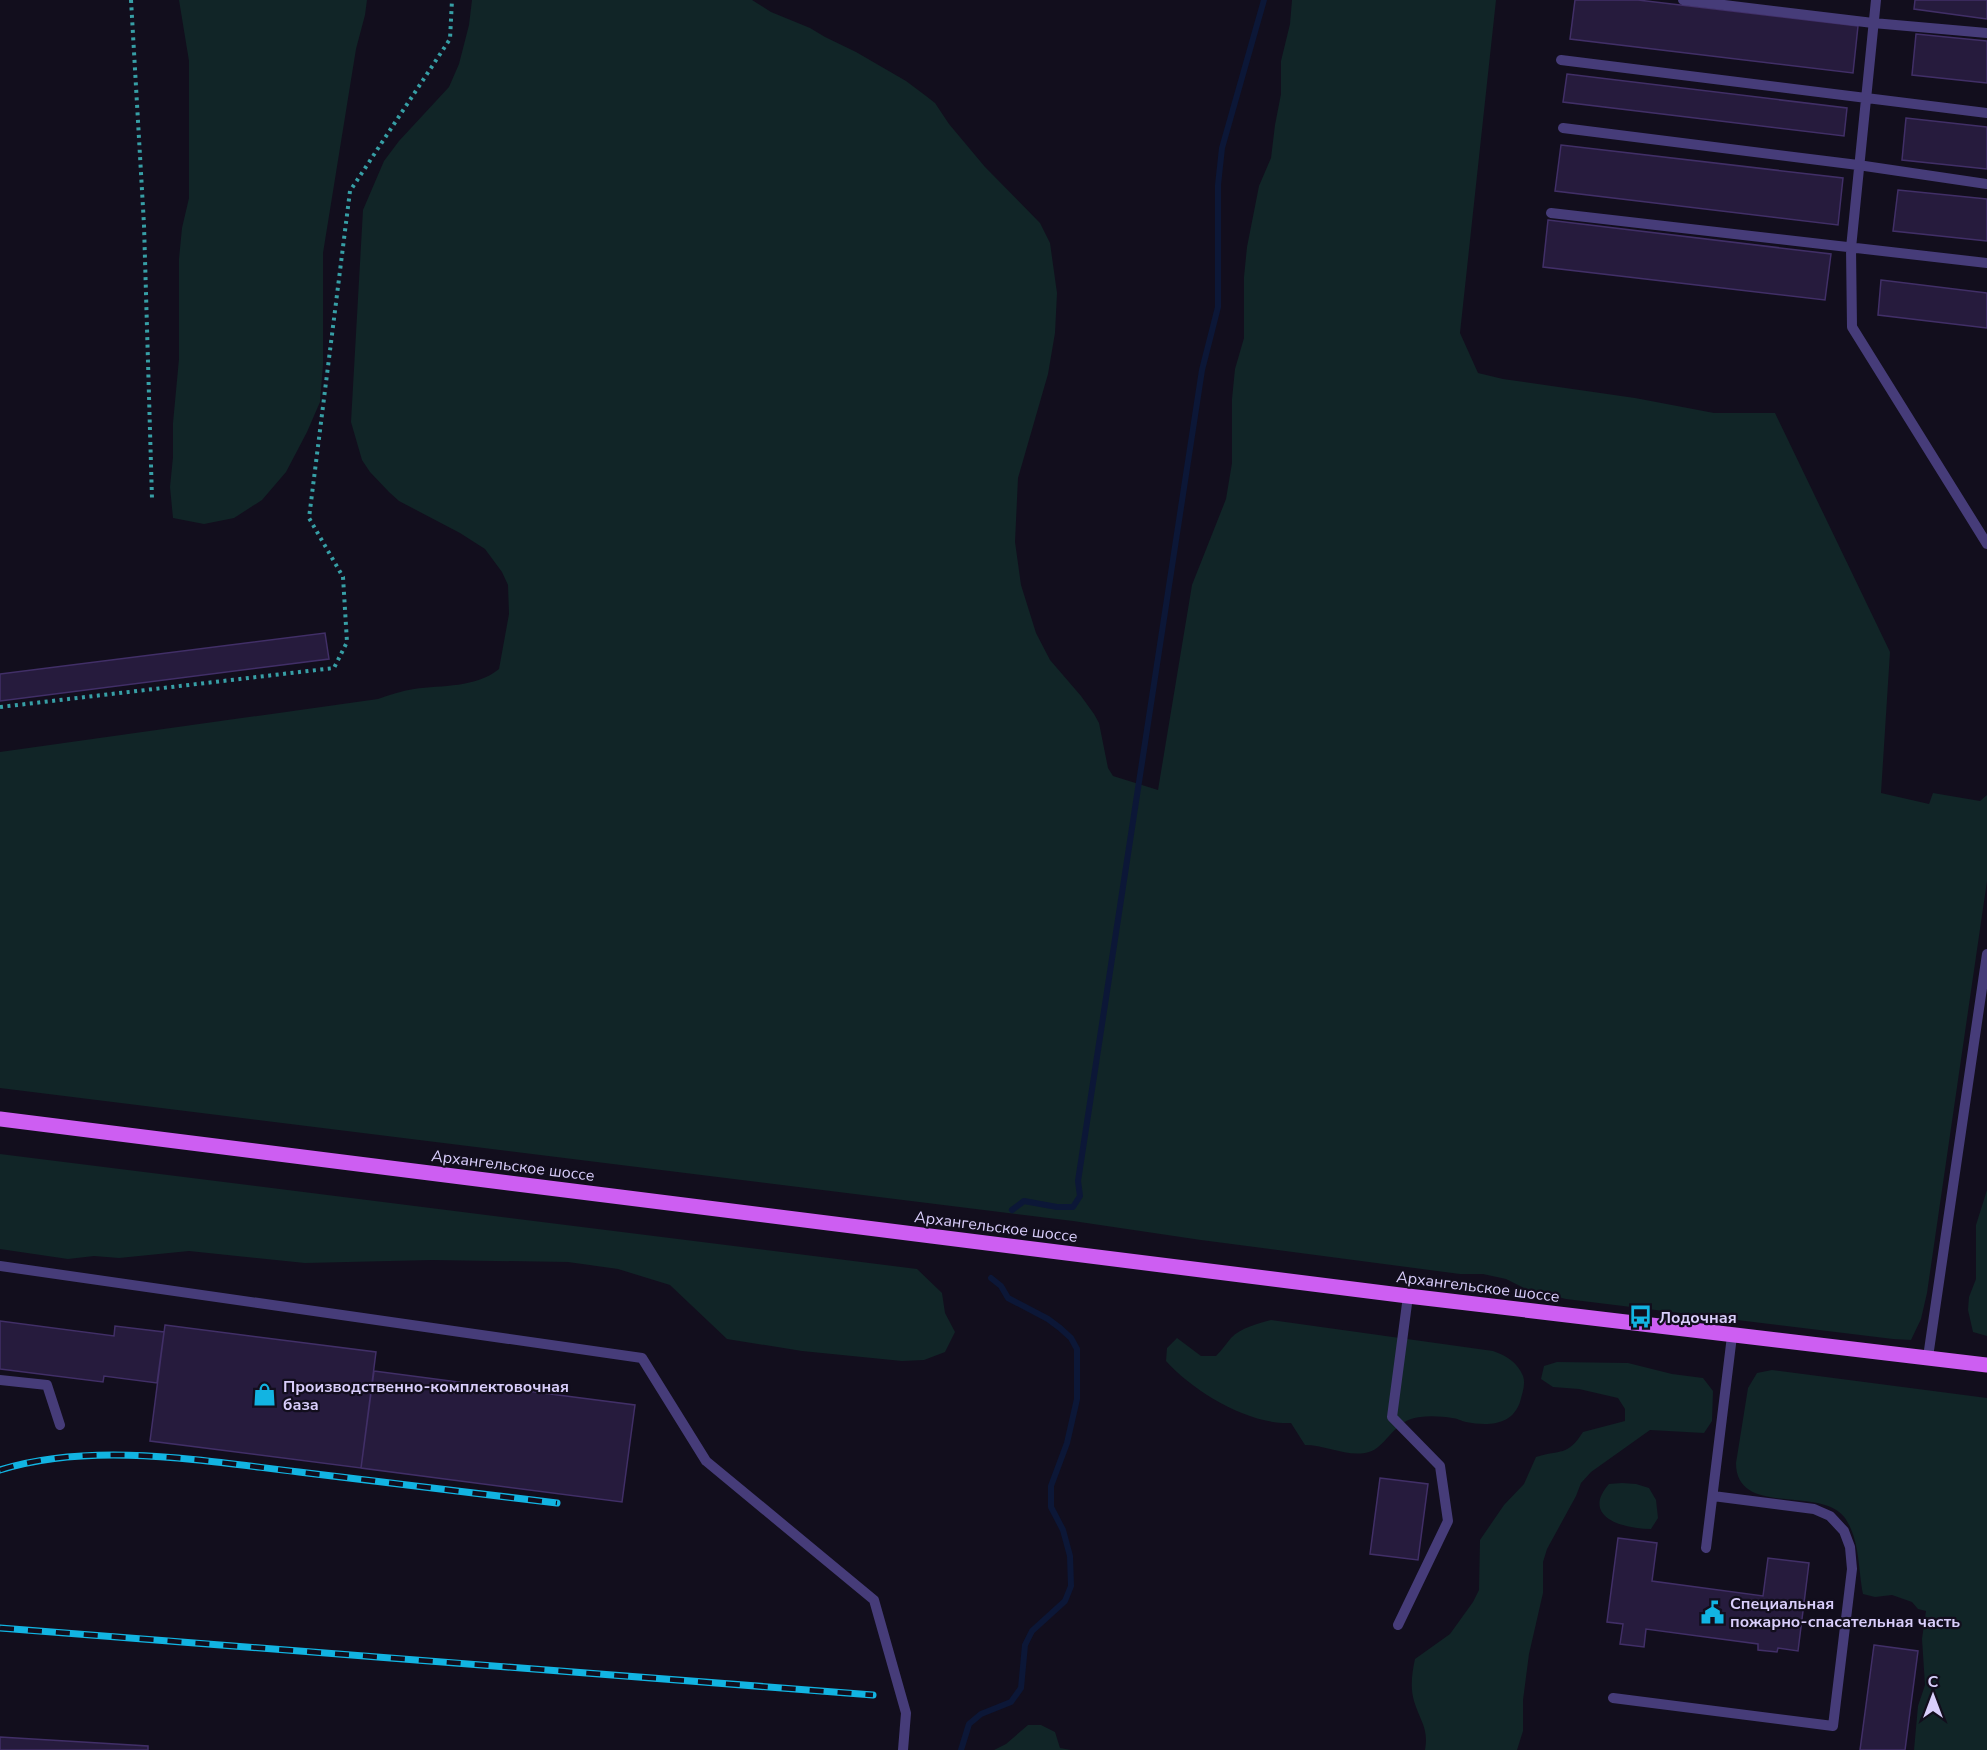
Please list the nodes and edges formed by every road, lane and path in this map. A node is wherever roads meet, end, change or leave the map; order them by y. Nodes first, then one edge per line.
1 (131, 0) edge
2 (452, 0) edge
3 (1683, 0) edge
4 (1876, 0) edge
5 (1873, 23) junction
6 (1987, 33) edge
7 (1561, 60) dead end
8 (1866, 98) junction
9 (1987, 113) edge
10 (1563, 128) dead end
11 (1858, 165) junction
12 (1987, 184) edge
13 (1551, 213) dead end
14 (1851, 248) junction
15 (1987, 262) edge
16 (152, 499) dead end
17 (1987, 544) edge
18 (0, 707) edge
19 (1987, 954) edge
20 (0, 1119) edge
21 (0, 1266) edge
22 (1408, 1296) junction
23 (1732, 1336) junction
24 (1928, 1357) junction
25 (1987, 1365) edge
26 (0, 1380) edge
27 (60, 1425) dead end
28 (1713, 1496) junction
29 (1706, 1548) dead end
30 (1398, 1625) dead end
31 (1613, 1698) dead end
32 (903, 1750) edge

1 - 16 path
2 - 18 path
3 - 5 lane
4 - 5 lane
5 - 6 lane
5 - 8 lane
7 - 8 lane
8 - 9 lane
8 - 11 lane
10 - 11 lane
11 - 12 lane
11 - 14 lane
13 - 14 lane
14 - 15 lane
14 - 17 lane
19 - 24 lane
20 - 22 main road, Архангельское шоссе
21 - 32 lane
22 - 23 main road, Архангельское шоссе
22 - 30 lane
23 - 24 main road, Архангельское шоссе
23 - 28 lane
24 - 25 main road, Архангельское шоссе
26 - 27 lane
28 - 29 lane
28 - 31 lane

